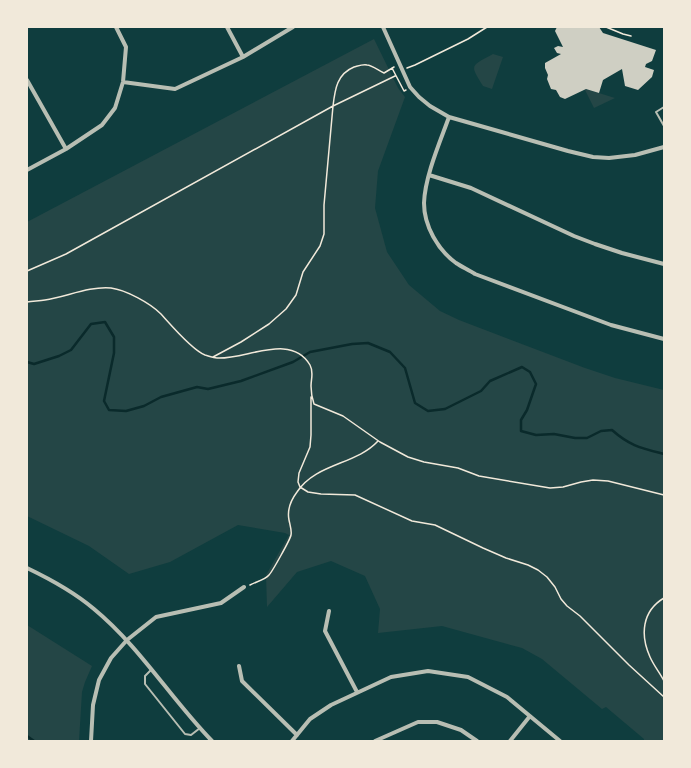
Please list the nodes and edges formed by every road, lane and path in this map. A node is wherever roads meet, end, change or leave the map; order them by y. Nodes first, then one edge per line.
1 (116, 27) edge
2 (226, 27) edge
3 (293, 27) edge
4 (383, 27) edge
5 (487, 27) edge
6 (606, 27) edge
7 (631, 36) dead end
8 (242, 57) junction
9 (399, 64) junction
10 (392, 68) junction
11 (402, 70) junction
12 (396, 76) junction
13 (27, 80) edge
14 (123, 82) junction
15 (404, 91) dead end
16 (333, 106) junction
17 (664, 107) edge
18 (449, 117) junction
19 (664, 126) edge
20 (664, 147) edge
21 (66, 149) junction
22 (27, 170) edge
23 (429, 175) junction
24 (664, 264) edge
25 (27, 271) edge
26 (27, 302) edge
27 (664, 339) edge
28 (213, 357) junction
29 (312, 396) junction
30 (378, 441) junction
31 (300, 487) junction
32 (664, 495) edge
33 (27, 568) edge
34 (244, 587) joint
35 (664, 598) edge
36 (329, 611) dead end
37 (127, 640) junction
38 (239, 666) dead end
39 (151, 670) junction
40 (664, 681) edge
41 (358, 692) junction
42 (664, 697) edge
43 (530, 716) junction
44 (200, 728) junction
45 (297, 735) junction
46 (91, 741) edge
47 (212, 741) edge
48 (292, 741) edge
49 (375, 741) edge
50 (477, 741) edge
51 (510, 741) edge
52 (560, 741) edge

1 - 14 street
2 - 8 street
3 - 8 street
4 - 9 street
5 - 11 path
6 - 7 path
8 - 14 street
9 - 10 path
9 - 11 street
10 - 12 path
10 - 16 path
11 - 18 street
12 - 15 path
12 - 16 path
13 - 21 street
14 - 21 street
16 - 25 path
16 - 28 path
17 - 19 lane
18 - 20 street
18 - 23 street
21 - 22 street
23 - 24 street
23 - 27 street
26 - 28 path
28 - 29 path
29 - 30 path
29 - 31 path
30 - 31 path
30 - 32 path
31 - 34 path
31 - 42 path
33 - 37 street
34 - 37 street
35 - 40 path
36 - 41 street
37 - 39 street
37 - 46 street
38 - 45 street
39 - 44 street
39 - 44 lane
41 - 43 street
41 - 45 street
43 - 51 street
43 - 52 street
44 - 47 street
45 - 48 street
49 - 50 street

